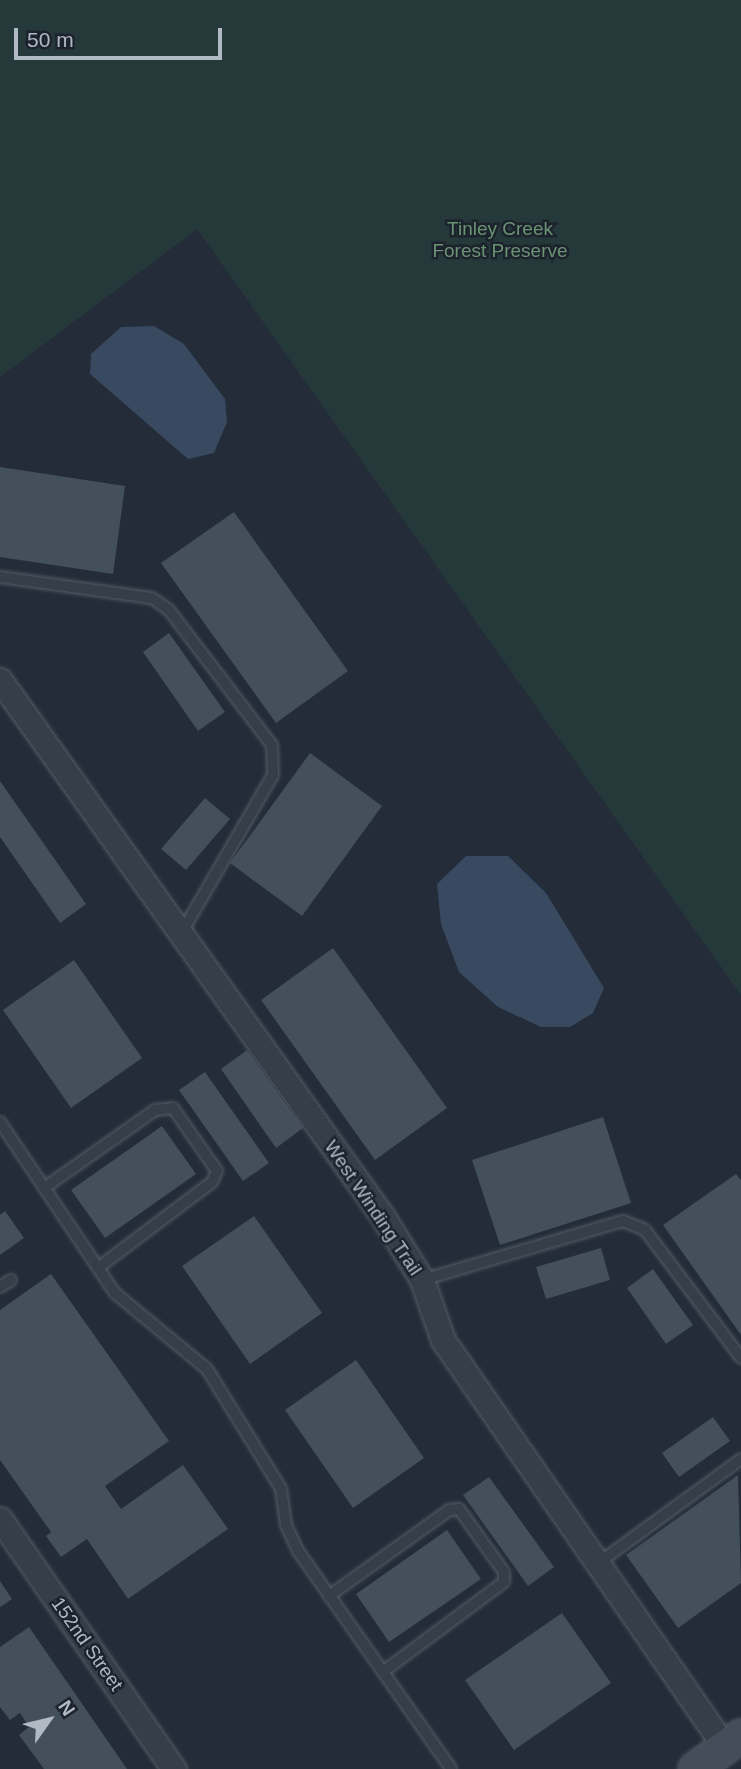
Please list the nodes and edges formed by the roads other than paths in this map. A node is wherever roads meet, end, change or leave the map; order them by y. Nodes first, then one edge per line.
1 (0, 577) edge
2 (0, 680) edge
3 (181, 934) junction
4 (0, 1122) edge
5 (44, 1188) junction
6 (98, 1268) junction
7 (11, 1280) dead end
8 (422, 1280) junction
9 (0, 1287) edge
10 (741, 1358) edge
11 (741, 1459) edge
12 (0, 1519) edge
13 (595, 1566) junction
14 (329, 1596) junction
15 (383, 1672) junction
16 (733, 1742) edge
17 (174, 1769) edge
18 (452, 1769) edge
19 (695, 1769) edge

1 - 3 lane
2 - 3 street, West Winding Trail
3 - 8 street, West Winding Trail
4 - 5 lane
5 - 6 lane
5 - 6 lane
6 - 14 lane
7 - 9 lane
8 - 10 lane
8 - 13 street, West Winding Trail
11 - 13 lane
12 - 17 street, 152nd Street
13 - 16 street, West Winding Trail
14 - 15 lane
14 - 15 lane
15 - 18 lane
16 - 19 street

